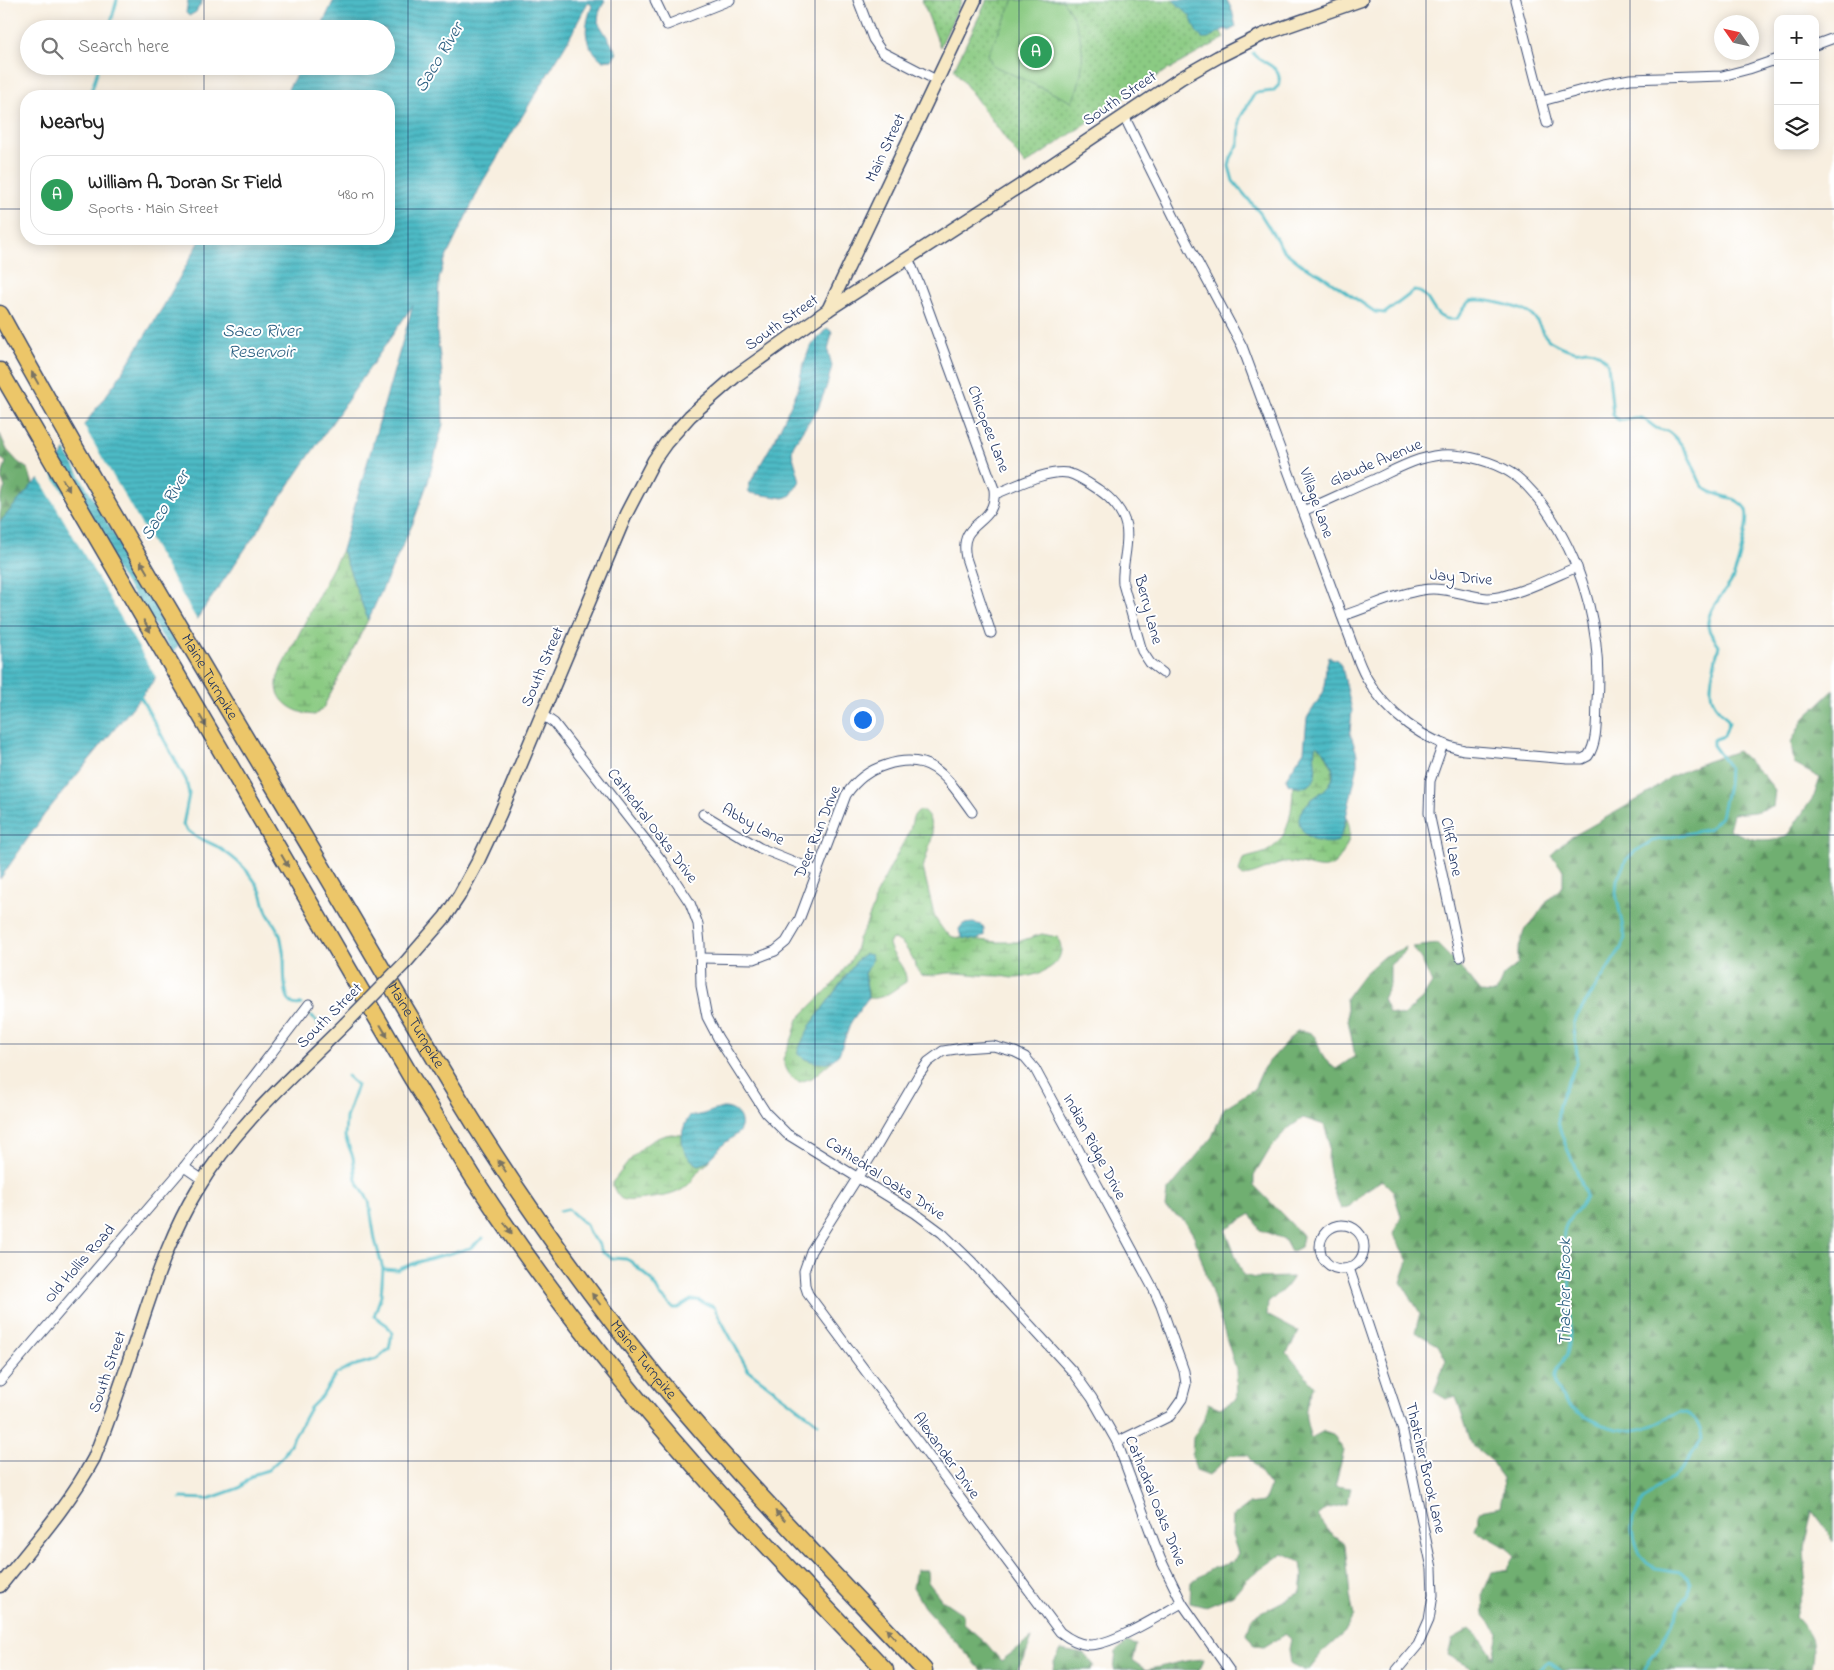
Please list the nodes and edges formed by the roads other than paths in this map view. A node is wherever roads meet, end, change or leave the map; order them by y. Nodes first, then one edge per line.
1 (655, 0) edge
2 (730, 0) edge
3 (858, 0) edge
4 (975, 0) edge
5 (1361, 0) edge
6 (1515, 0) edge
7 (1834, 38) edge
8 (1819, 44) edge
9 (1775, 60) edge
10 (936, 80) junction
11 (1542, 101) junction
12 (1124, 116) junction
13 (1548, 123) dead end
14 (908, 258) junction
15 (828, 310) junction
16 (0, 314) edge
17 (0, 371) edge
18 (995, 494) junction
19 (1303, 511) junction
20 (1577, 567) junction
21 (1342, 616) junction
22 (991, 633) dead end
23 (1163, 673) dead end
24 (541, 714) junction
25 (1444, 744) junction
26 (1588, 756) joint
27 (972, 812) dead end
28 (703, 814) dead end
29 (817, 871) junction
30 (1460, 957) dead end
31 (701, 958) junction
32 (309, 1004) dead end
33 (184, 1167) junction
34 (857, 1177) junction
35 (203, 1180) junction
36 (1349, 1268) junction
37 (0, 1381) edge
38 (1117, 1442) junction
39 (0, 1586) edge
40 (1182, 1603) junction
41 (885, 1670) edge
42 (924, 1670) edge
43 (1229, 1670) edge
44 (1397, 1670) edge

1 - 2 street
3 - 10 street
4 - 10 street, Main Street
5 - 12 street, South Street
6 - 11 street
7 - 8 street
9 - 11 street
10 - 15 street, Main Street
11 - 13 street
12 - 14 street, South Street
12 - 19 street, Village Lane
14 - 15 street, South Street
14 - 18 street, Chicopee Lane
15 - 24 street, South Street
42 -> 16 highway, Maine Turnpike
17 -> 41 highway, Maine Turnpike
18 - 22 street, Chicopee Lane
18 - 23 street, Berry Lane
19 - 20 street, Glaude Avenue
19 - 21 street, Village Lane
20 - 21 street, Jay Drive
20 - 26 street, Glaude Avenue
21 - 25 street, Village Lane
24 - 31 street, Cathedral Oaks Drive
24 - 35 street, South Street, bridge
25 - 26 street, Village Lane
25 - 30 street, Cliff Lane
27 - 29 street, Deer Run Drive
28 - 29 street, Abby Lane
29 - 31 street, Deer Run Drive
31 - 34 street, Cathedral Oaks Drive
32 - 33 street, Old Hollis Road
33 - 35 street
33 - 37 street, Old Hollis Road
34 - 38 street, Cathedral Oaks Drive
34 - 38 street, Indian Ridge Drive
34 - 40 street, Alexander Drive
35 - 39 street, South Street
36 - 36 street
36 - 44 street, Thatcher Brook Lane
38 - 40 street, Cathedral Oaks Drive
40 - 43 street, Cathedral Oaks Drive

